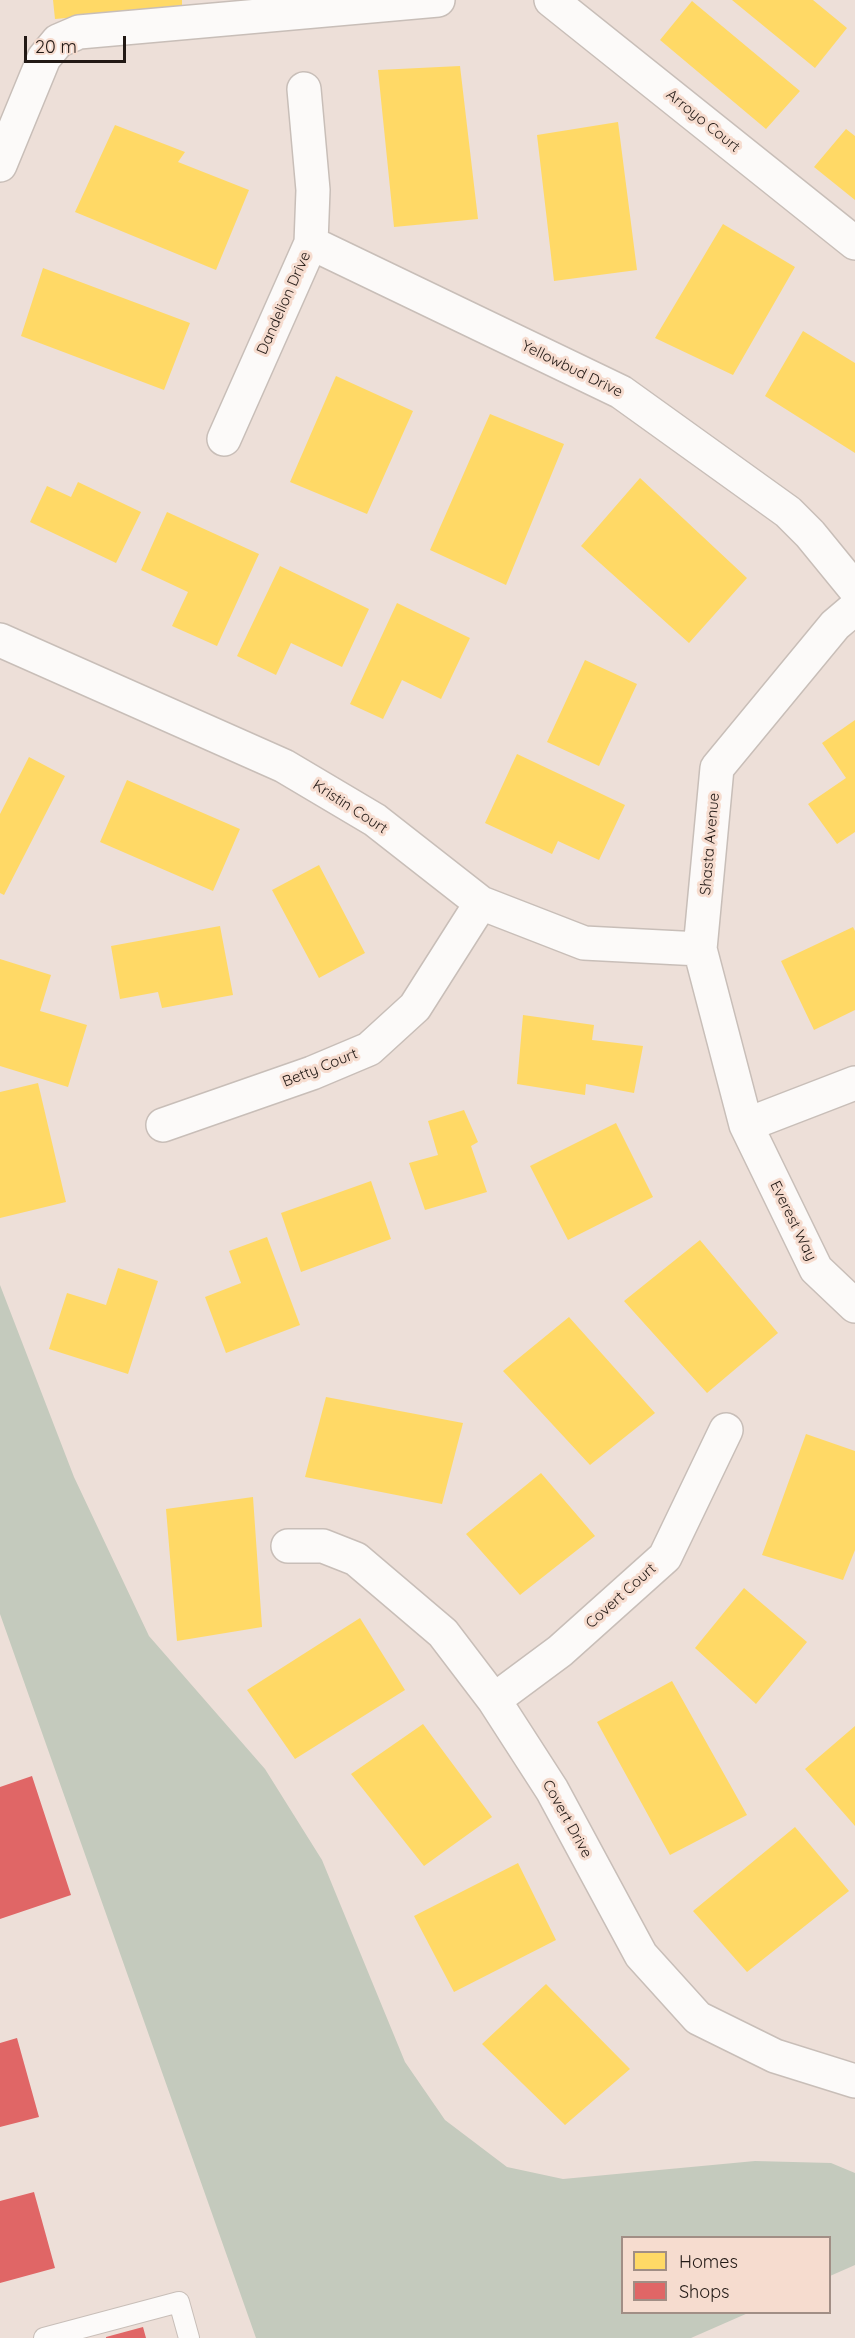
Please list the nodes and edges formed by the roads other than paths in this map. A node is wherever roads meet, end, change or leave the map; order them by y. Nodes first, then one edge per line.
1 (438, 0) edge
2 (551, 0) edge
3 (304, 89) dead end
4 (0, 165) edge
5 (311, 243) junction
6 (855, 243) edge
7 (224, 439) dead end
8 (855, 589) edge
9 (855, 608) edge
10 (0, 640) edge
11 (481, 903) junction
12 (700, 949) junction
13 (855, 1083) edge
14 (163, 1125) dead end
15 (746, 1125) junction
16 (855, 1306) edge
17 (726, 1430) dead end
18 (288, 1546) dead end
19 (494, 1700) junction
20 (855, 2081) edge
21 (44, 2338) edge
22 (189, 2338) edge

1 - 4 street
2 - 6 street, Arroyo Court
3 - 5 street, Dandelion Drive
5 - 7 street, Dandelion Drive
5 - 8 street, Yellowbud Drive
9 - 12 street, Shasta Avenue
10 - 11 street, Kristin Court
11 - 12 street, Kristin Court
11 - 14 street, Betty Court
12 - 15 street, Shasta Avenue
13 - 15 street
15 - 16 street, Everest Way
17 - 19 street, Covert Court
18 - 19 street, Covert Drive
19 - 20 street, Covert Drive
21 - 22 lane

